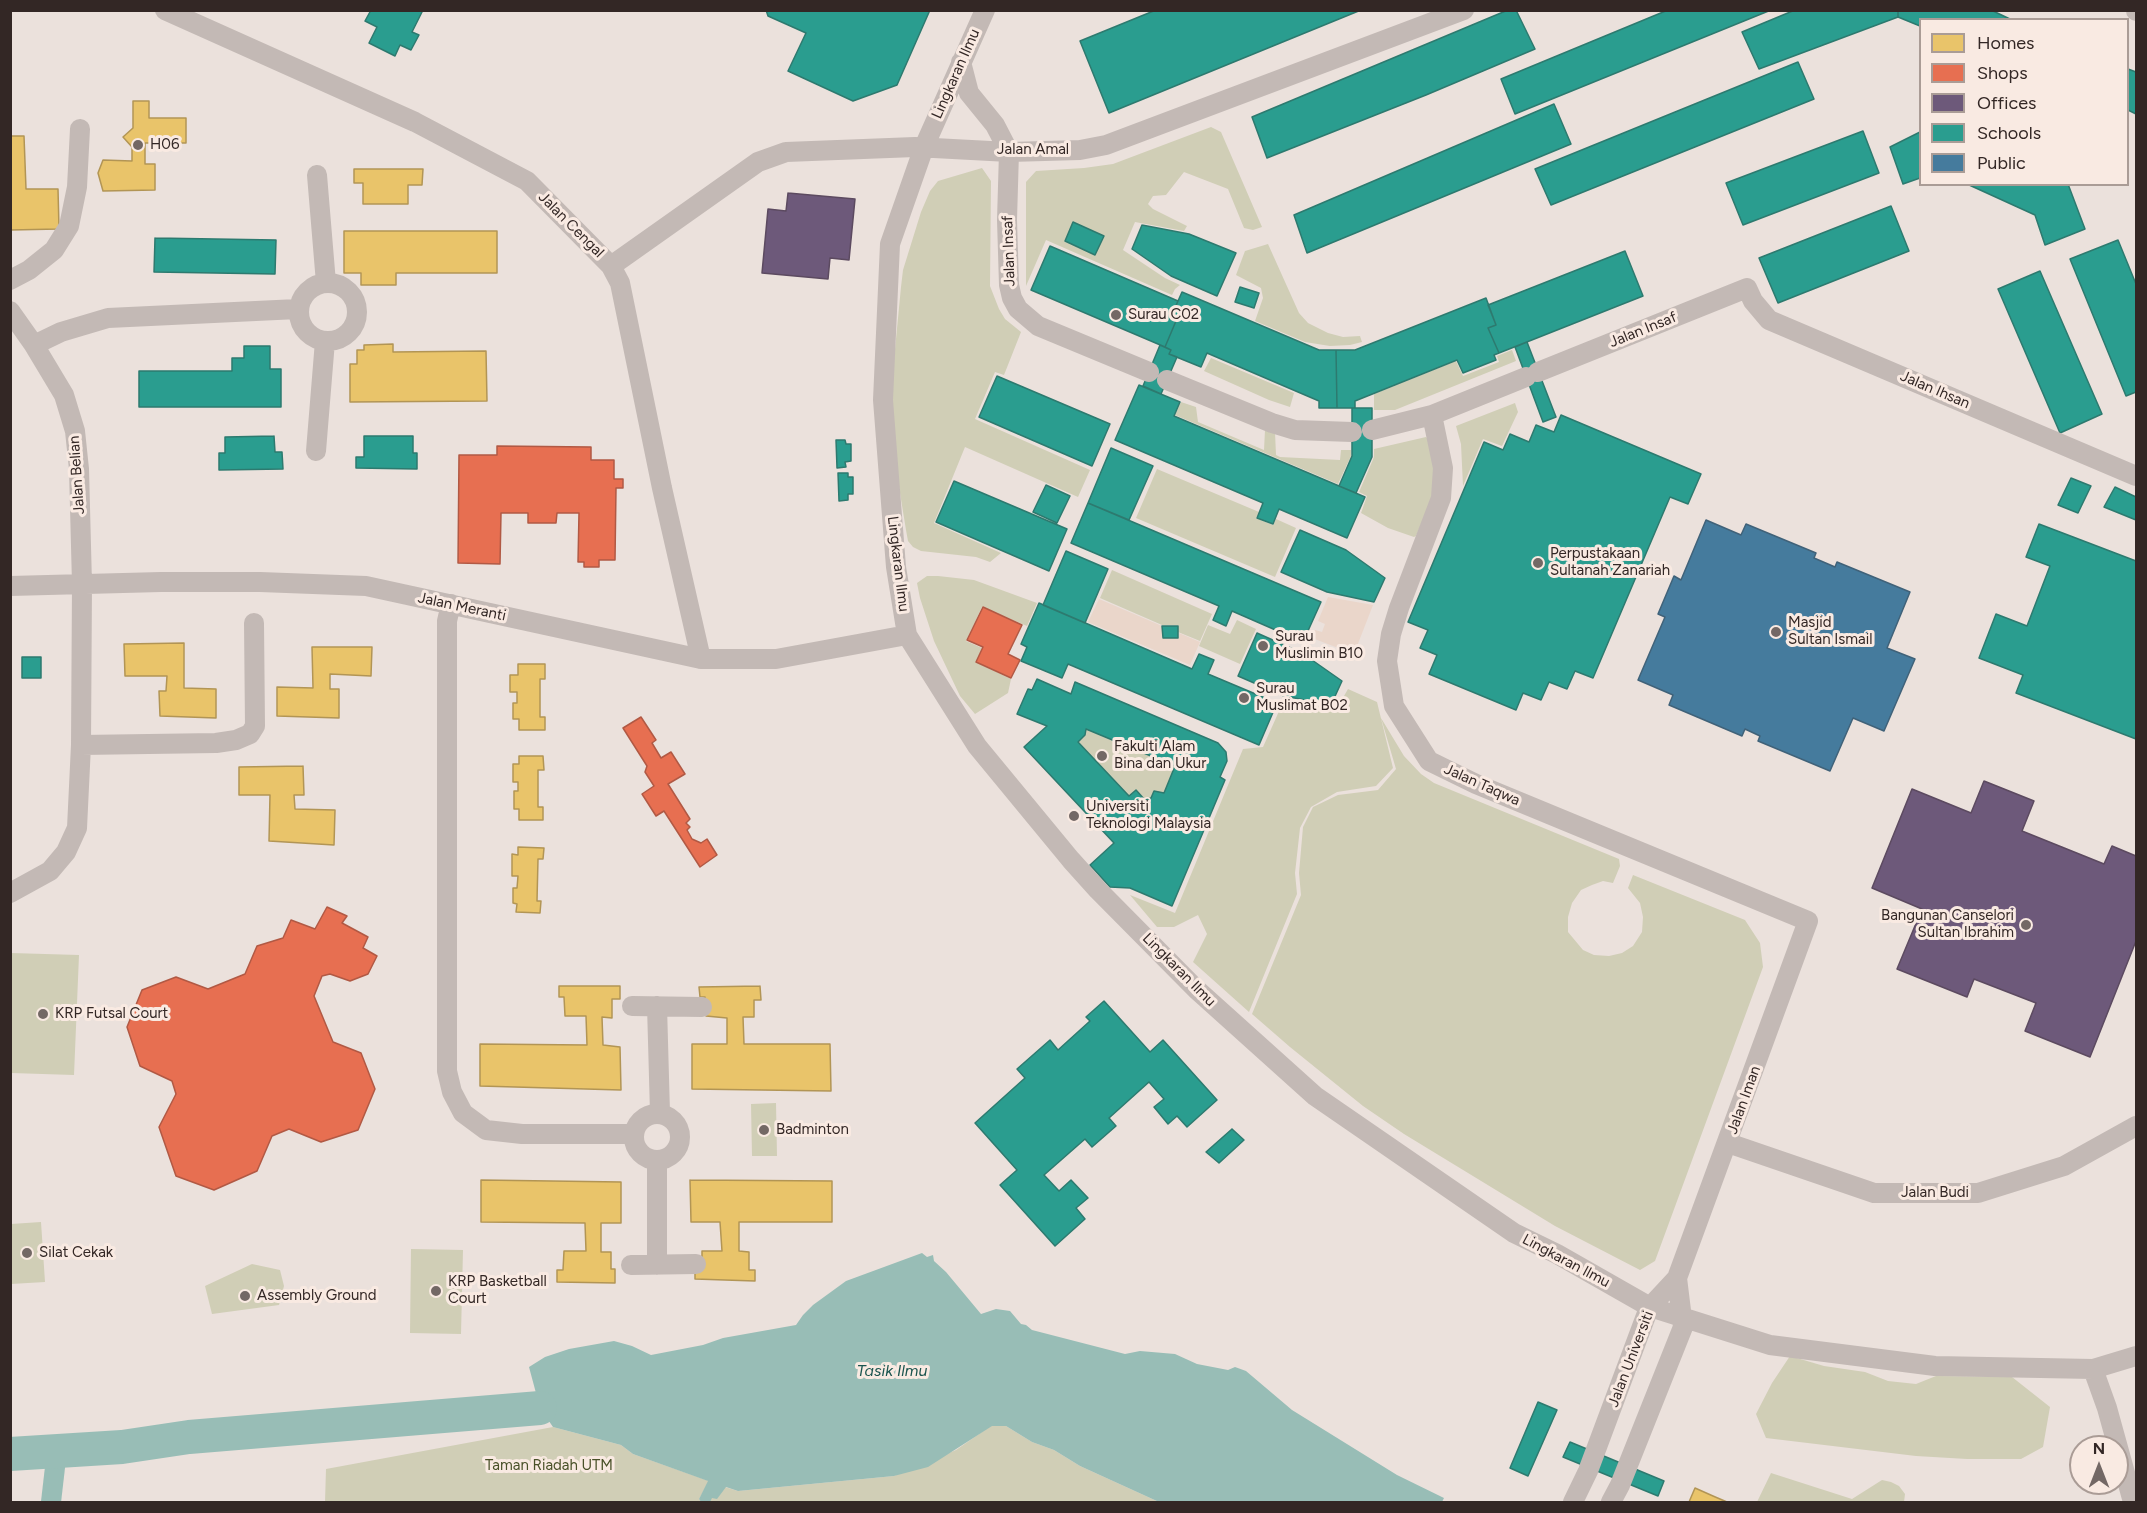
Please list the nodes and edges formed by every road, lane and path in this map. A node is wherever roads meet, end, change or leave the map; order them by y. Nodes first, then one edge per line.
1 (165, 10) edge
2 (985, 10) edge
3 (1464, 10) edge
4 (961, 62) junction
5 (80, 129) dead end
6 (924, 147) junction
7 (1010, 152) junction
8 (317, 176) dead end
9 (611, 266) junction
10 (10, 280) edge
11 (326, 283) junction
12 (1747, 288) joint
13 (298, 309) junction
14 (10, 311) edge
15 (325, 341) junction
16 (34, 345) junction
17 (1432, 415) junction
18 (1372, 430) dead end
19 (1352, 432) dead end
20 (316, 451) dead end
21 (2136, 476) edge
22 (82, 584) junction
23 (10, 586) edge
24 (452, 604) junction
25 (254, 623) dead end
26 (908, 635) junction
27 (701, 659) junction
28 (81, 745) junction
29 (10, 893) edge
30 (1808, 921) joint
31 (632, 1006) dead end
32 (657, 1006) junction
33 (702, 1007) dead end
34 (660, 1113) junction
35 (2136, 1126) edge
36 (634, 1134) junction
37 (1728, 1143) junction
38 (657, 1160) junction
39 (696, 1264) dead end
40 (630, 1265) dead end
41 (657, 1265) junction
42 (1677, 1278) junction
43 (1650, 1307) junction
44 (1682, 1317) junction
45 (2136, 1356) edge
46 (2092, 1369) junction
47 (1573, 1503) edge
48 (1611, 1503) edge
49 (2133, 1503) edge

1 - 9 street, Jalan Cengal
2 - 4 street, Lingkaran Ilmu
3 - 7 street, Jalan Amal
4 - 6 street, Lingkaran Ilmu
4 - 7 street
5 - 10 street
6 - 7 street, Jalan Amal
6 - 9 street, Jalan Amal
6 - 26 street, Lingkaran Ilmu
7 - 19 street, Jalan Insaf
8 - 11 street
9 - 27 street, Jalan Cengal
11 - 13 street
11 - 15 street
12 - 17 street, Jalan Insaf
12 - 21 street, Jalan Ihsan
13 - 15 street
13 - 16 street
14 - 16 street, Jalan Belian
15 - 20 street
16 - 22 street, Jalan Belian
17 - 18 street, Jalan Insaf
17 - 30 street, Jalan Taqwa
22 - 23 street, Jalan Meranti
22 - 24 street, Jalan Meranti
22 - 28 street, Jalan Belian
24 - 27 street, Jalan Meranti
24 - 36 street
25 - 28 street
26 - 27 street, Jalan Meranti
26 - 43 street, Lingkaran Ilmu
28 - 29 street, Jalan Belian
30 - 37 street, Jalan Iman
31 - 32 street
32 - 33 street
32 - 34 street
34 - 36 street
34 - 38 street
35 - 37 street, Jalan Budi
36 - 38 street
37 - 42 street, Jalan Iman
38 - 41 street
39 - 41 street
40 - 41 street
42 - 43 street, Jalan Universiti
42 - 44 street
43 - 44 street, Lingkaran Ilmu
43 - 47 street, Jalan Universiti
44 - 46 street, Lingkaran Ilmu
44 - 48 street
45 - 46 street, Lingkaran Ilmu
46 - 49 street

